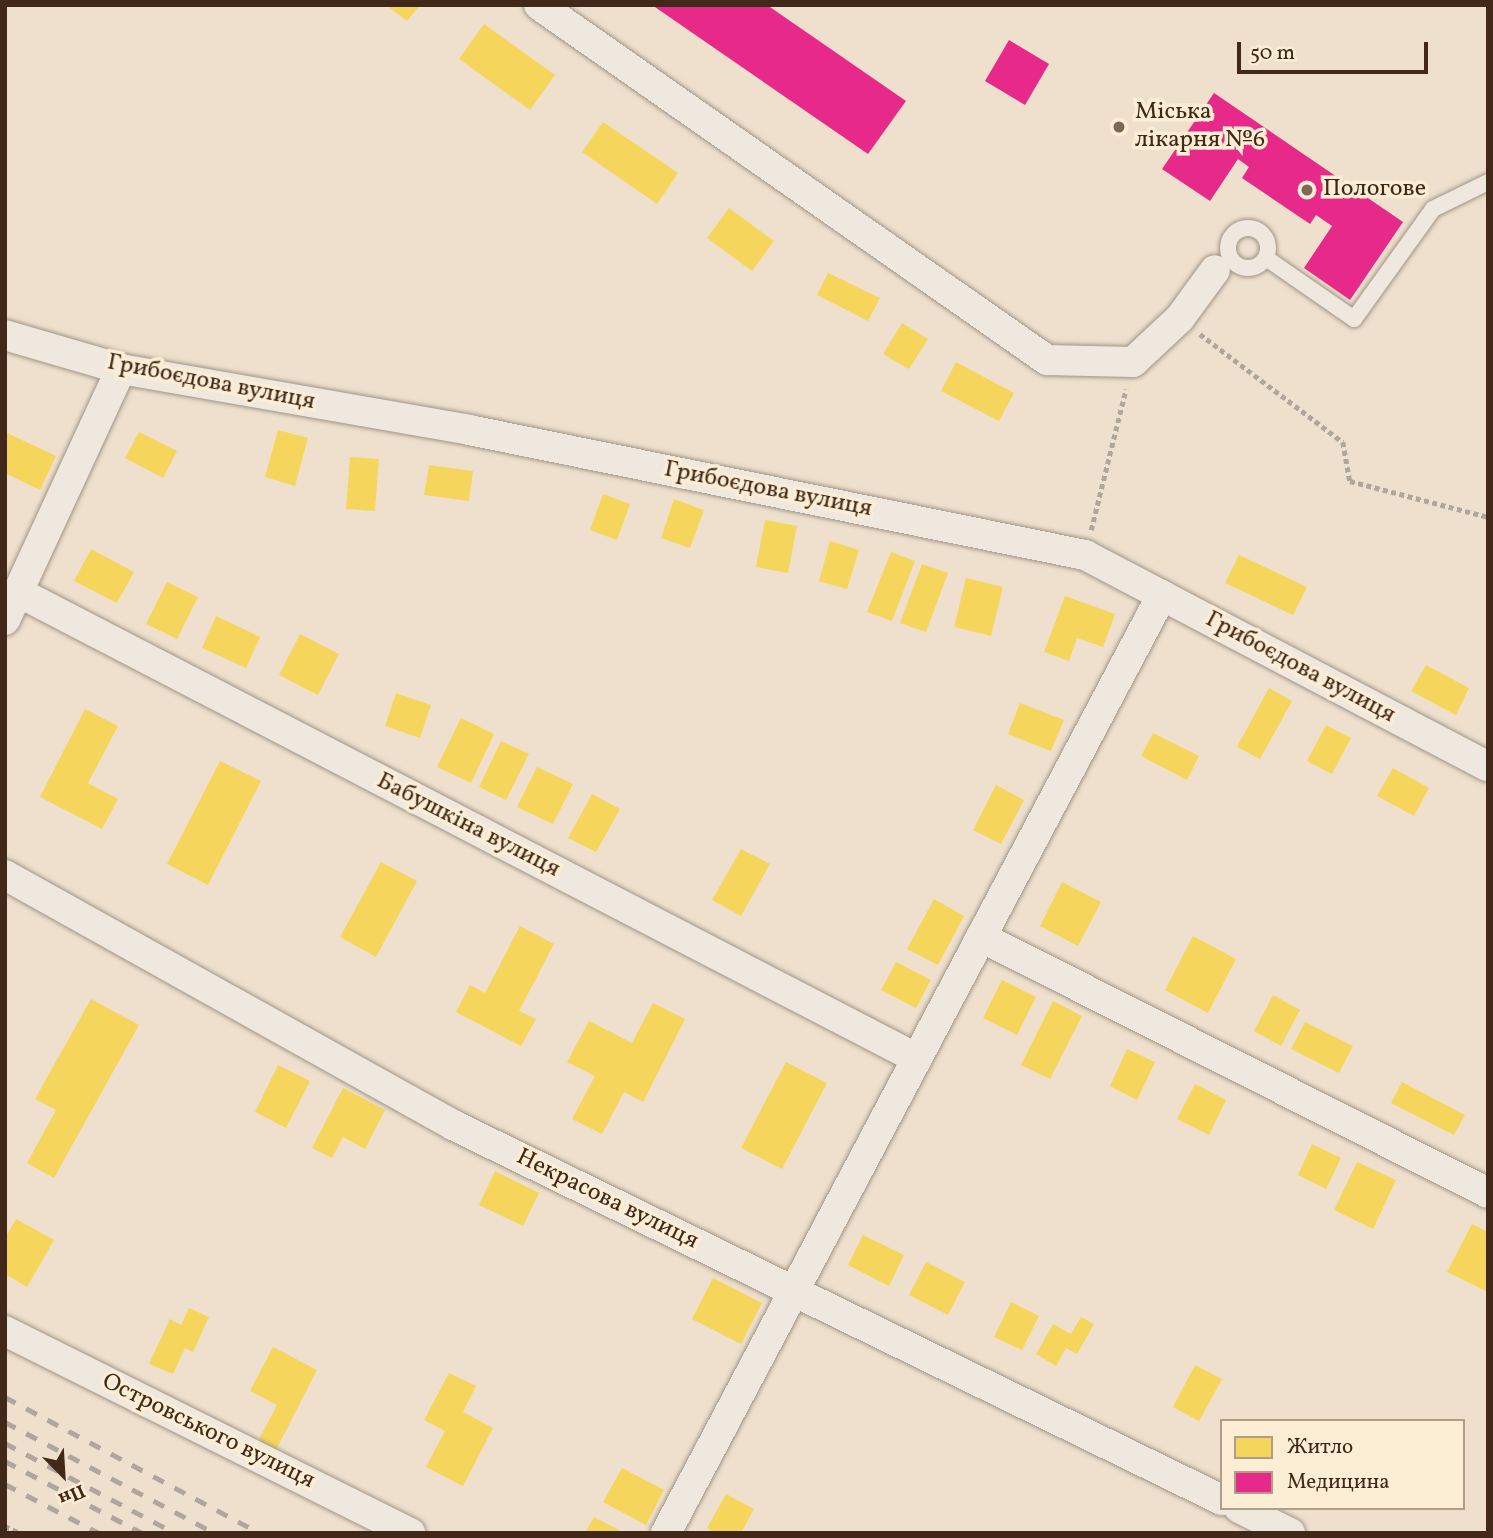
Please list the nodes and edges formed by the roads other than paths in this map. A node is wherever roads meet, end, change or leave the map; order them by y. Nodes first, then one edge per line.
1 (539, 5) edge
2 (1488, 182) edge
3 (1266, 258) junction
4 (1222, 264) junction
5 (5, 335) edge
6 (121, 369) junction
7 (20, 593) junction
8 (1162, 595) junction
9 (5, 620) edge
10 (1488, 767) edge
11 (5, 875) edge
12 (981, 937) junction
13 (916, 1058) junction
14 (1488, 1193) edge
15 (796, 1293) junction
16 (5, 1331) edge
17 (1220, 1499) edge
18 (1243, 1510) edge
19 (411, 1533) edge
20 (666, 1533) edge
21 (1290, 1533) edge

1 - 4 street
2 - 3 lane
3 - 4 lane
3 - 4 lane
5 - 6 street, Грибоєдова вулиця
6 - 7 street
6 - 8 street, Грибоєдова вулиця
7 - 9 street
7 - 13 street, Бабушкіна вулиця
8 - 10 street, Грибоєдова вулиця
8 - 12 street
11 - 15 street, Некрасова вулиця
12 - 13 street
12 - 14 street
13 - 15 street
15 - 17 street, Некрасова вулиця
15 - 20 street
16 - 19 street, Островського вулиця
18 - 21 street

